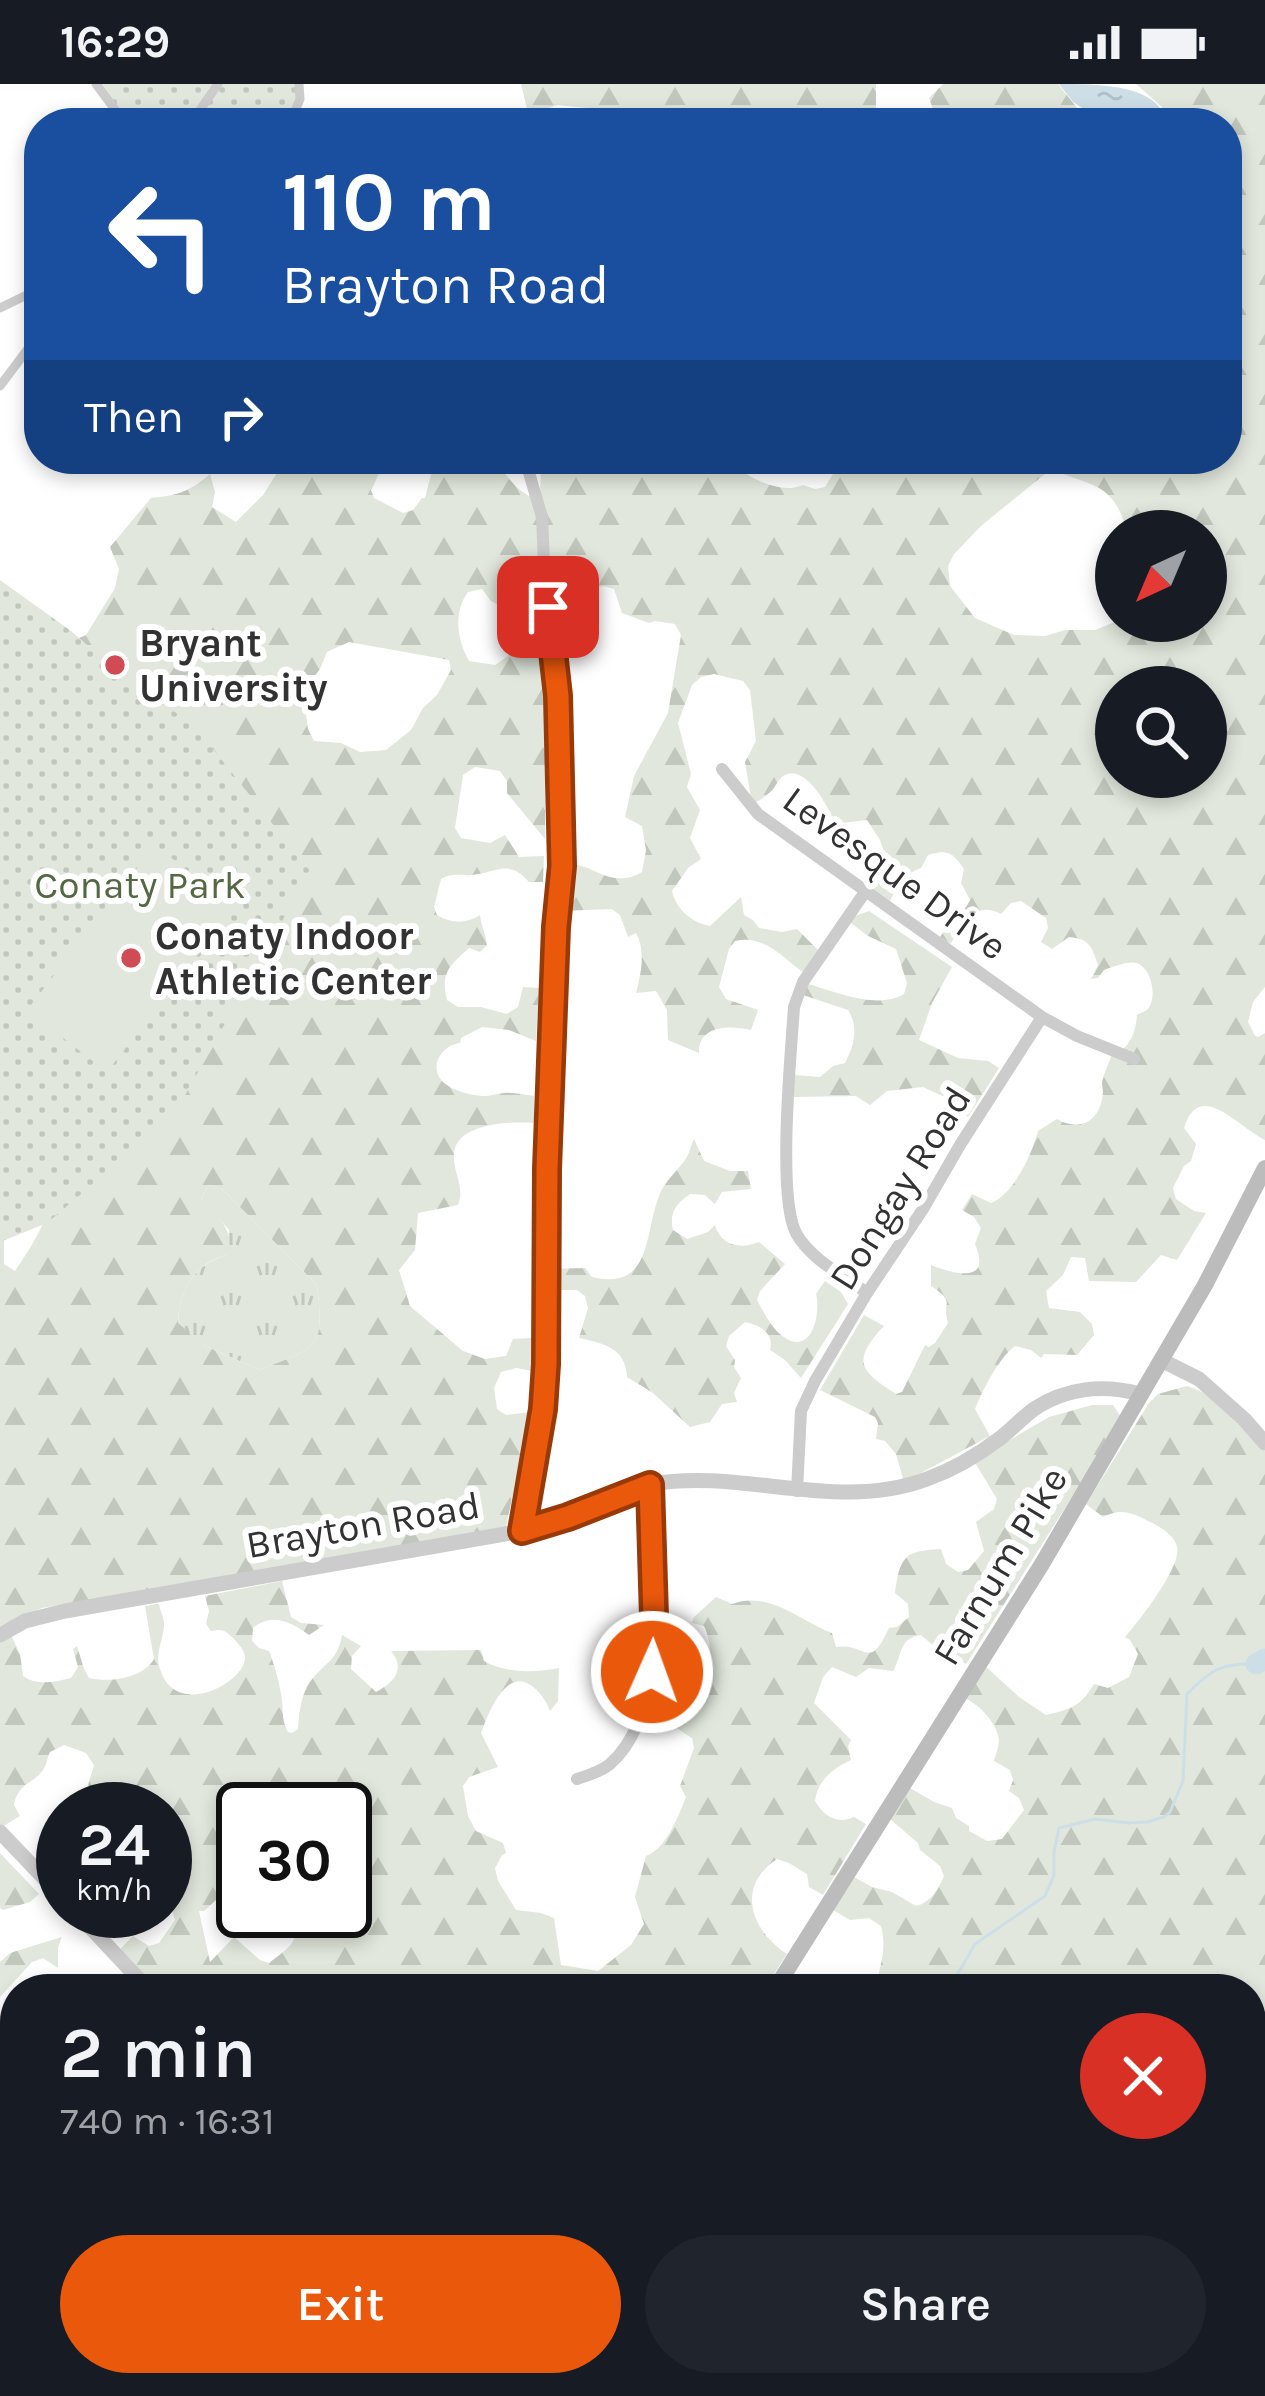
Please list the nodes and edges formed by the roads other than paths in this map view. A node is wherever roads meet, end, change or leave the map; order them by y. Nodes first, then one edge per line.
1 (24, 354) edge
2 (0, 386) edge
3 (529, 474) edge
4 (722, 769) dead end
5 (866, 892) junction
6 (1042, 1017) junction
7 (1133, 1059) dead end
8 (1265, 1168) edge
9 (867, 1293) junction
10 (1162, 1360) junction
11 (1140, 1394) junction
12 (1265, 1443) edge
13 (650, 1485) junction
14 (797, 1491) junction
15 (522, 1531) junction
16 (0, 1635) edge
17 (577, 1780) dead end
18 (0, 1832) edge
19 (36, 1870) edge
20 (100, 1938) edge
21 (134, 1974) edge
22 (784, 1974) edge

1 - 2 street
3 - 15 street
4 - 5 street, Levesque Drive
5 - 6 street, Levesque Drive
5 - 9 street
6 - 7 street
6 - 9 street, Dongay Road
8 - 10 main road, Farnum Pike
9 - 14 street, Dongay Road
10 - 11 main road, Farnum Pike
10 - 12 street
11 - 14 street, Brayton Road
11 - 22 main road, Farnum Pike
13 - 14 street, Brayton Road
13 - 15 street, Brayton Road
13 - 17 street
15 - 16 street, Brayton Road
18 - 19 street
20 - 21 street

